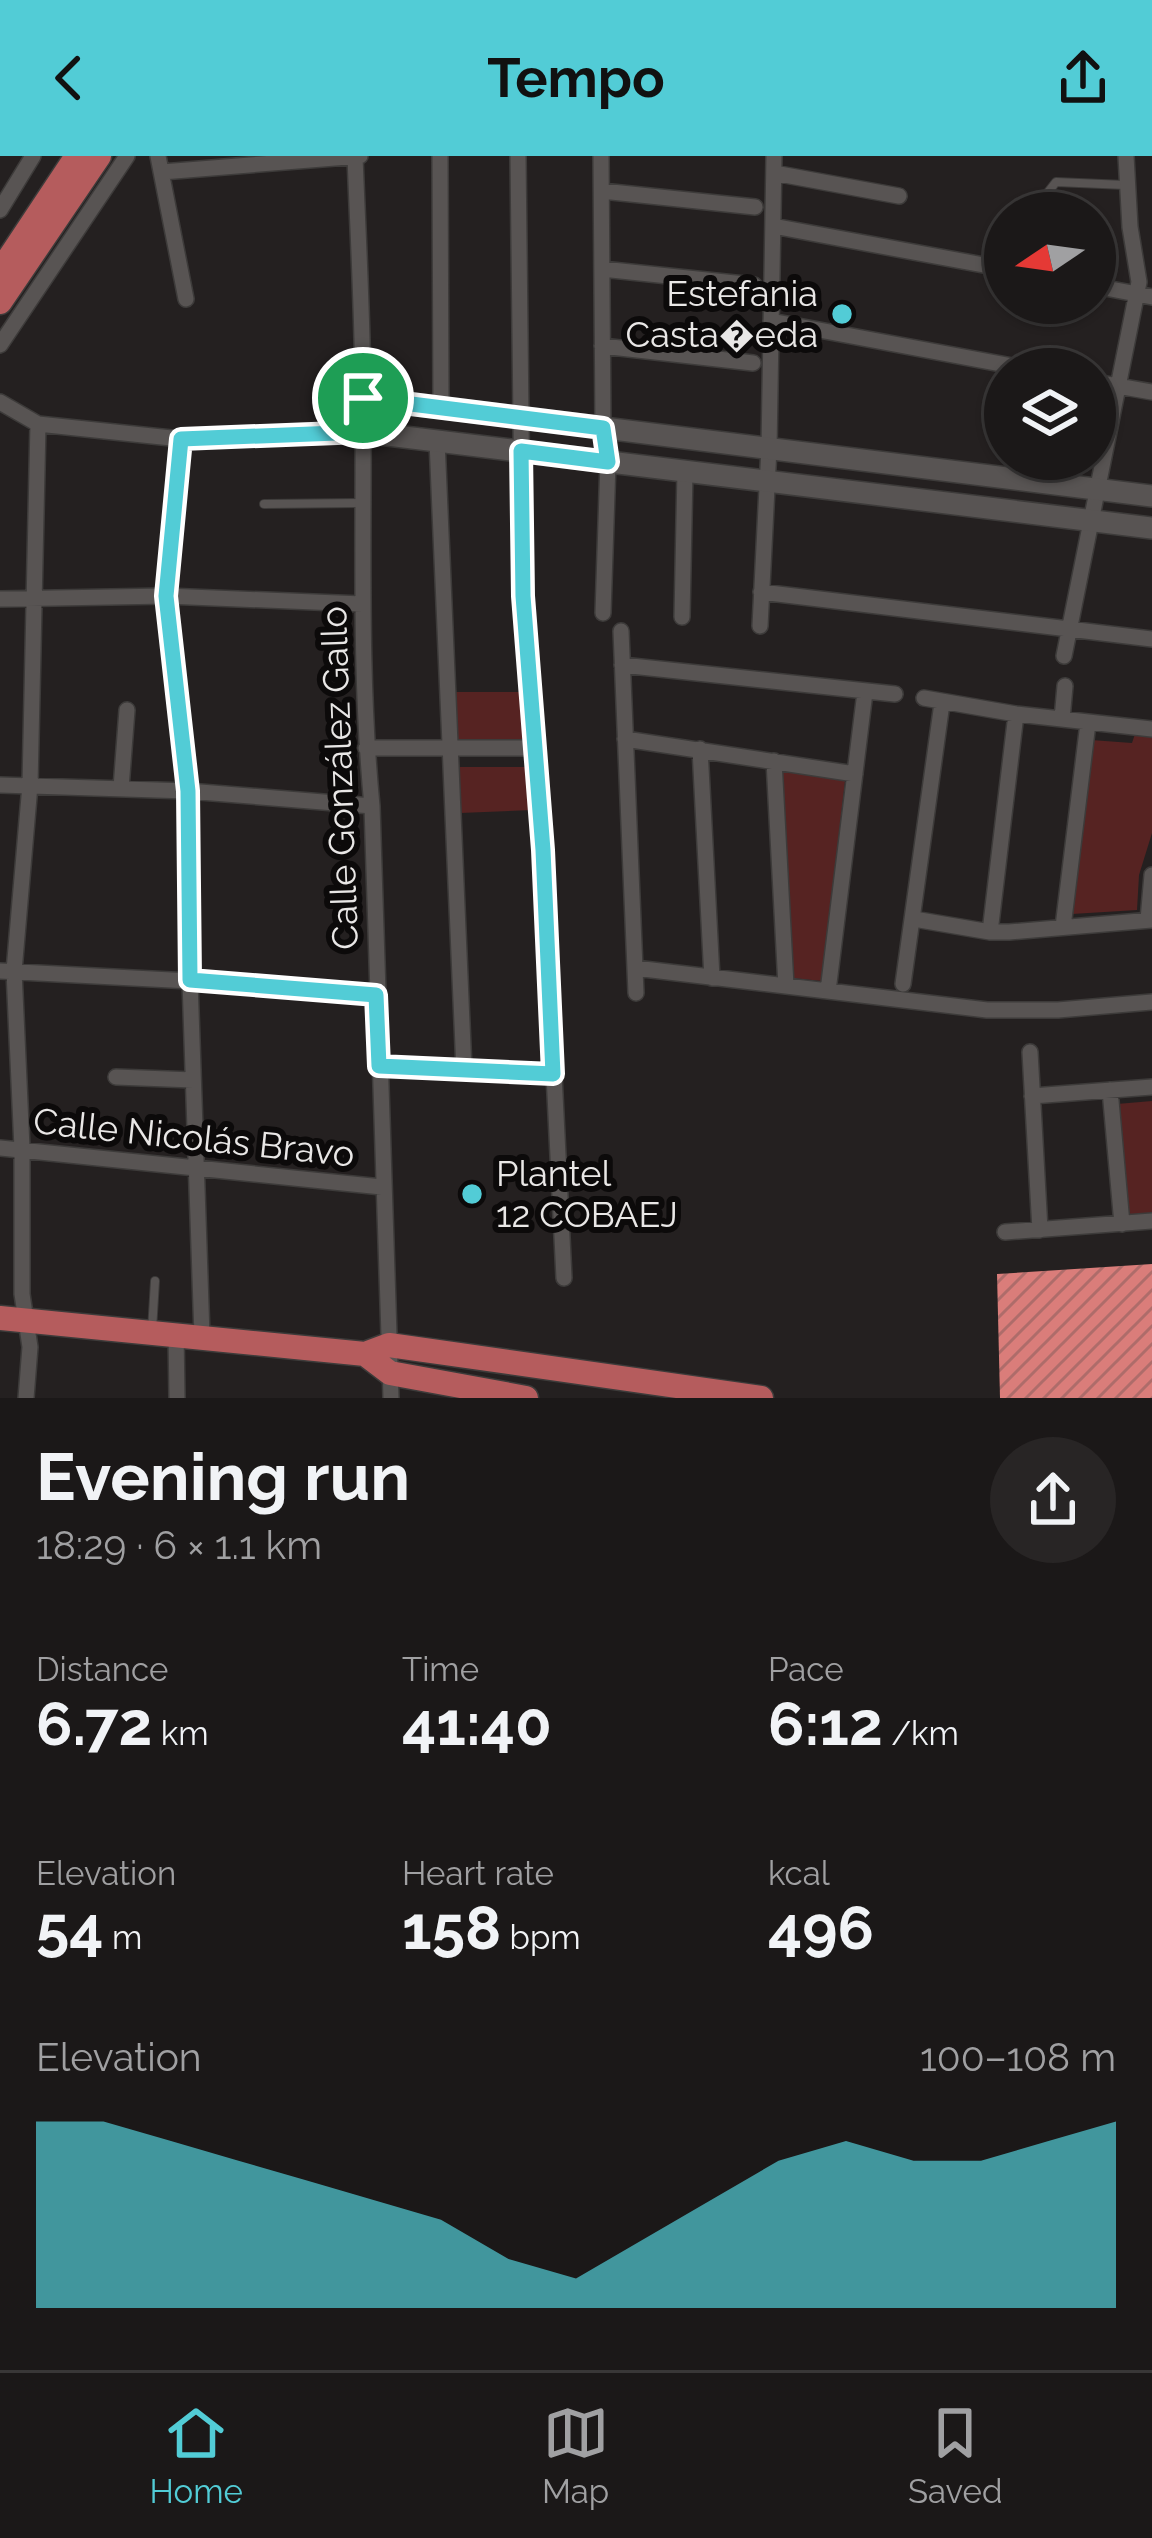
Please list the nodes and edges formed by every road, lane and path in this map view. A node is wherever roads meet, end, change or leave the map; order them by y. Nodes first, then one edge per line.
1 (33, 156) edge
2 (77, 156) edge
3 (99, 156) edge
4 (127, 156) edge
5 (357, 156) edge
6 (440, 156) edge
7 (518, 156) edge
8 (601, 156) edge
9 (1126, 156) edge
10 (160, 164) edge
11 (774, 164) edge
12 (1127, 185) junction
13 (602, 191) junction
14 (1048, 192) edge
15 (899, 196) dead end
16 (755, 207) dead end
17 (0, 210) edge
18 (773, 226) junction
19 (984, 265) edge
20 (602, 269) junction
21 (0, 272) edge
22 (754, 285) dead end
23 (1145, 296) edge
24 (187, 299) dead end
25 (0, 302) edge
26 (771, 321) junction
27 (0, 345) edge
28 (602, 346) junction
29 (984, 361) edge
30 (753, 363) dead end
31 (1116, 386) edge
32 (1119, 386) junction
33 (1152, 392) edge
34 (363, 398) junction
35 (0, 402) edge
36 (442, 408) junction
37 (521, 418) junction
38 (38, 424) junction
39 (603, 428) junction
40 (363, 432) junction
41 (181, 439) junction
42 (437, 441) junction
43 (769, 448) junction
44 (521, 451) junction
45 (608, 462) junction
46 (685, 471) junction
47 (768, 481) junction
48 (1098, 488) junction
49 (1152, 496) edge
50 (362, 503) junction
51 (264, 504) dead end
52 (1091, 521) junction
53 (1152, 528) edge
54 (761, 592) junction
55 (166, 596) junction
56 (34, 598) junction
57 (0, 599) edge
58 (362, 604) junction
59 (603, 613) dead end
60 (682, 616) dead end
61 (760, 626) dead end
62 (1070, 629) junction
63 (621, 631) dead end
64 (1152, 639) edge
65 (1064, 656) dead end
66 (622, 664) junction
67 (1065, 686) dead end
68 (865, 692) junction
69 (895, 694) dead end
70 (925, 698) dead end
71 (942, 703) junction
72 (127, 710) dead end
73 (1016, 714) junction
74 (1062, 719) junction
75 (1088, 723) junction
76 (1152, 729) edge
77 (626, 740) junction
78 (366, 748) junction
79 (450, 748) junction
80 (535, 748) junction
81 (700, 749) junction
82 (774, 760) junction
83 (855, 774) junction
84 (0, 785) edge
85 (31, 785) junction
86 (121, 788) junction
87 (188, 791) junction
88 (372, 806) junction
89 (1152, 874) edge
90 (914, 919) junction
91 (1150, 920) edge
92 (1063, 927) junction
93 (990, 932) junction
94 (635, 968) junction
95 (7, 971) edge
96 (712, 978) junction
97 (190, 980) junction
98 (903, 984) dead end
99 (786, 986) junction
100 (828, 992) junction
101 (636, 993) dead end
102 (376, 995) junction
103 (1152, 1002) edge
104 (1030, 1052) dead end
105 (379, 1066) junction
106 (464, 1070) junction
107 (553, 1074) junction
108 (116, 1077) dead end
109 (193, 1080) junction
110 (1152, 1087) edge
111 (1110, 1090) junction
112 (1032, 1096) junction
113 (0, 1148) edge
114 (22, 1148) junction
115 (196, 1167) junction
116 (382, 1187) junction
117 (1152, 1222) edge
118 (1122, 1224) junction
119 (1040, 1230) junction
120 (1005, 1232) dead end
121 (564, 1278) dead end
122 (155, 1281) dead end
123 (0, 1318) edge
124 (26, 1320) junction
125 (164, 1332) junction
126 (202, 1336) junction
127 (377, 1350) junction
128 (390, 1385) edge
129 (26, 1398) edge
130 (176, 1398) edge
131 (526, 1398) edge
132 (761, 1398) edge

1 - 17 street
2 - 21 main road
3 - 25 main road
4 - 27 street
5 - 10 street
5 - 34 street, Calle González Gallo
6 - 36 street
7 - 37 street
8 - 13 street
9 - 12 street
10 - 24 street
11 - 15 street
11 - 18 street
12 - 14 lane
12 - 23 street
13 - 16 street
13 - 20 street
18 - 19 street
18 - 26 street
20 - 22 street
20 - 28 street
23 - 32 street
26 - 29 street
26 - 43 street
28 - 30 street
28 - 39 street
31 - 32 street
32 - 33 street
32 - 48 street
34 - 36 street
34 - 40 street, Calle González Gallo
35 - 38 street
36 - 37 street
37 - 39 street
37 - 44 street
38 - 41 street
38 - 56 street
39 - 43 street
39 - 45 street
40 - 41 street
40 - 42 street
40 - 50 street, Calle González Gallo
41 - 55 street
42 - 44 street
42 - 79 street
43 - 47 street
43 - 48 street
44 - 45 street
44 - 80 street
45 - 46 street
45 - 59 street
46 - 47 street
46 - 60 street
47 - 52 street
47 - 54 street
48 - 49 street
48 - 52 street
50 - 51 lane
50 - 58 street, Calle González Gallo
52 - 53 street
52 - 62 street
54 - 61 street
54 - 62 street
55 - 56 street
55 - 58 street
55 - 87 street
56 - 57 street
56 - 85 street
58 - 78 street, Calle González Gallo
62 - 64 street
62 - 65 street
63 - 66 street
66 - 68 street
66 - 77 street
67 - 74 street
68 - 69 street
68 - 83 street
70 - 71 street
71 - 73 street
71 - 90 street
72 - 86 street
73 - 74 street
73 - 93 street
74 - 75 street
75 - 76 street
75 - 92 street
77 - 81 street
77 - 94 street
78 - 79 street
78 - 88 street, Calle González Gallo
79 - 80 street
79 - 106 street
80 - 107 street
81 - 82 street
81 - 96 street
82 - 83 street
82 - 99 street
83 - 100 street
84 - 85 street
85 - 86 street
85 - 95 street
86 - 87 street
87 - 88 street
87 - 97 street
88 - 102 street, Calle González Gallo
89 - 91 street
90 - 93 street
90 - 98 street
91 - 92 street
92 - 93 street
94 - 96 street
94 - 101 street
95 - 97 street
95 - 114 street
96 - 99 street
97 - 102 street
97 - 109 street
99 - 100 street
100 - 103 street
102 - 105 street, Calle González Gallo
104 - 112 street
105 - 106 street
105 - 116 street, Calle González Gallo
106 - 107 street
107 - 121 street
108 - 109 street
109 - 115 street
110 - 111 street
111 - 112 street
111 - 118 street
112 - 119 street
113 - 114 street, Calle Nicolás Bravo
114 - 115 street, Calle Nicolás Bravo
114 - 124 street
115 - 116 street, Calle Nicolás Bravo
115 - 126 street
116 - 127 street, Calle González Gallo
117 - 118 street
118 - 119 street
119 - 120 street
122 - 125 lane
123 - 124 main road
124 - 125 main road
124 - 129 street
125 - 126 main road
125 - 130 street
126 - 127 main road
127 - 128 main road
127 - 132 main road
128 - 131 main road

